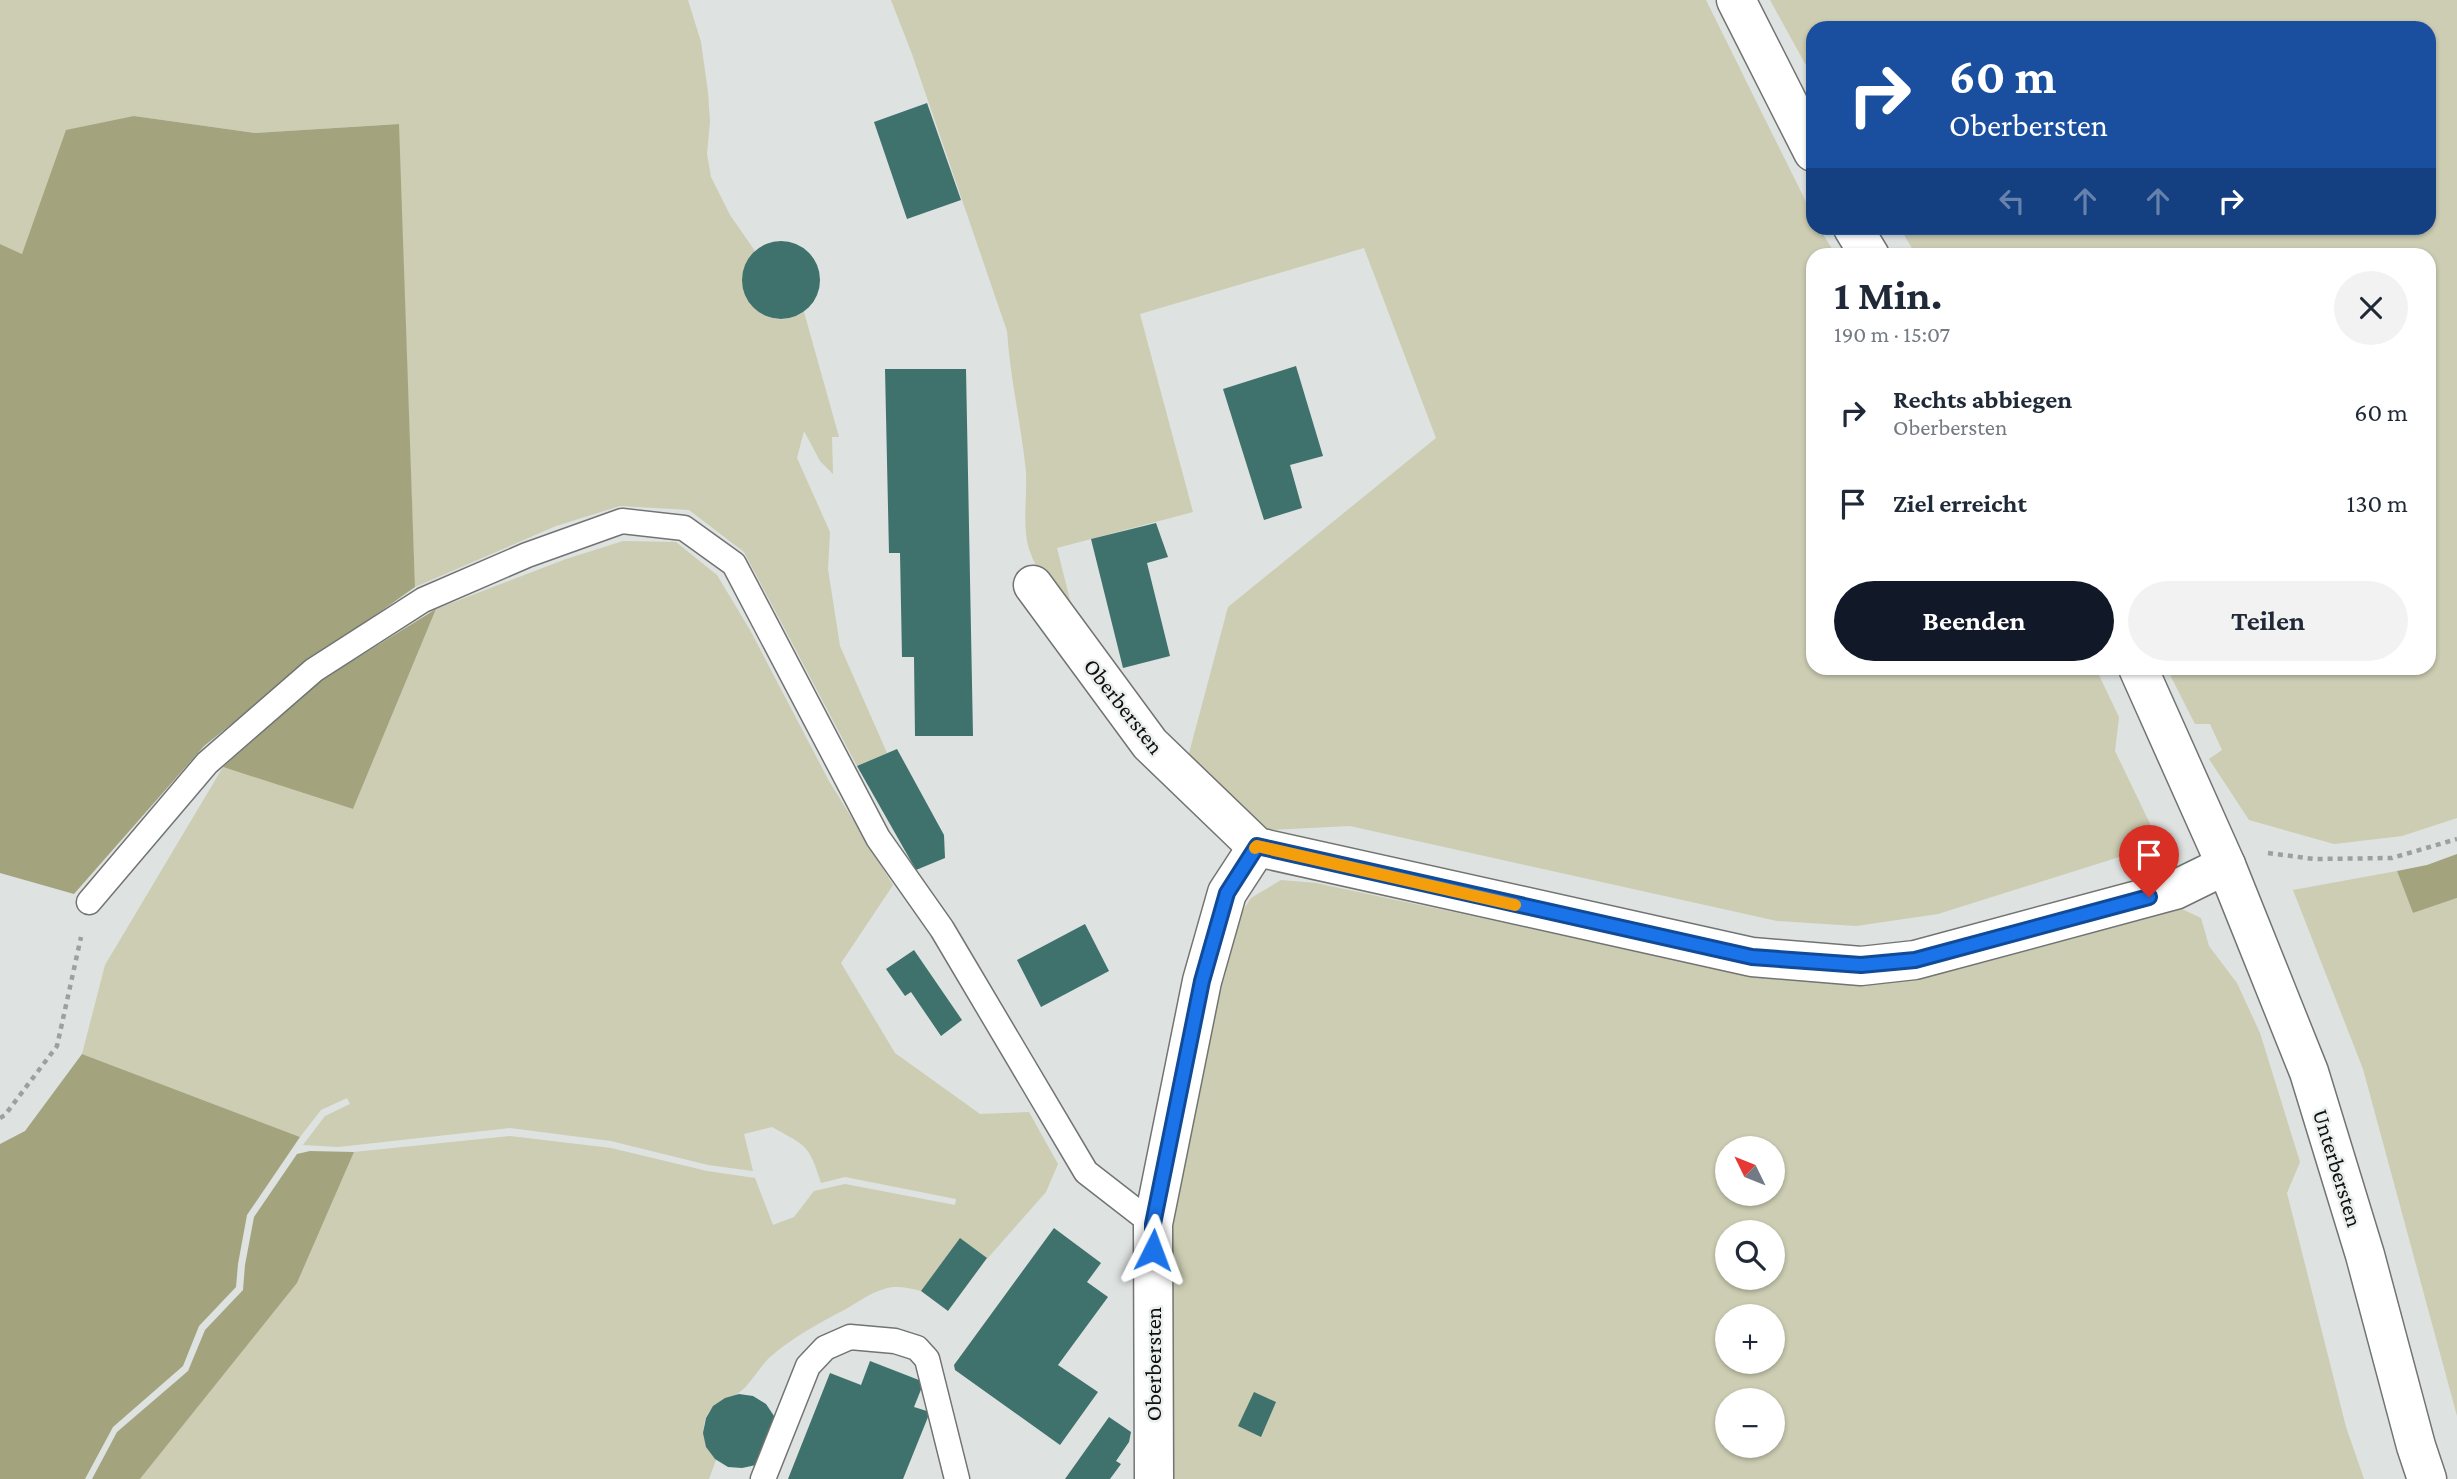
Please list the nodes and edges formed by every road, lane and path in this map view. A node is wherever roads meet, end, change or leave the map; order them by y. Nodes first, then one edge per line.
1 (1736, 0) edge
2 (1806, 138) edge
3 (1033, 585) dead end
4 (2141, 675) edge
5 (2457, 839) edge
6 (1257, 846) junction
7 (2226, 865) junction
8 (89, 902) joint
9 (0, 1118) edge
10 (1153, 1224) junction
11 (764, 1479) edge
12 (957, 1479) edge
13 (1154, 1479) edge
14 (2427, 1479) edge

1 - 2 street
3 - 6 street, Oberbersten
4 - 7 street, Unterbersten
5 - 7 path
6 - 7 street
6 - 10 street, Oberbersten
7 - 14 street, Unterbersten
8 - 9 path
8 - 10 lane
10 - 13 street, Oberbersten
11 - 12 lane

